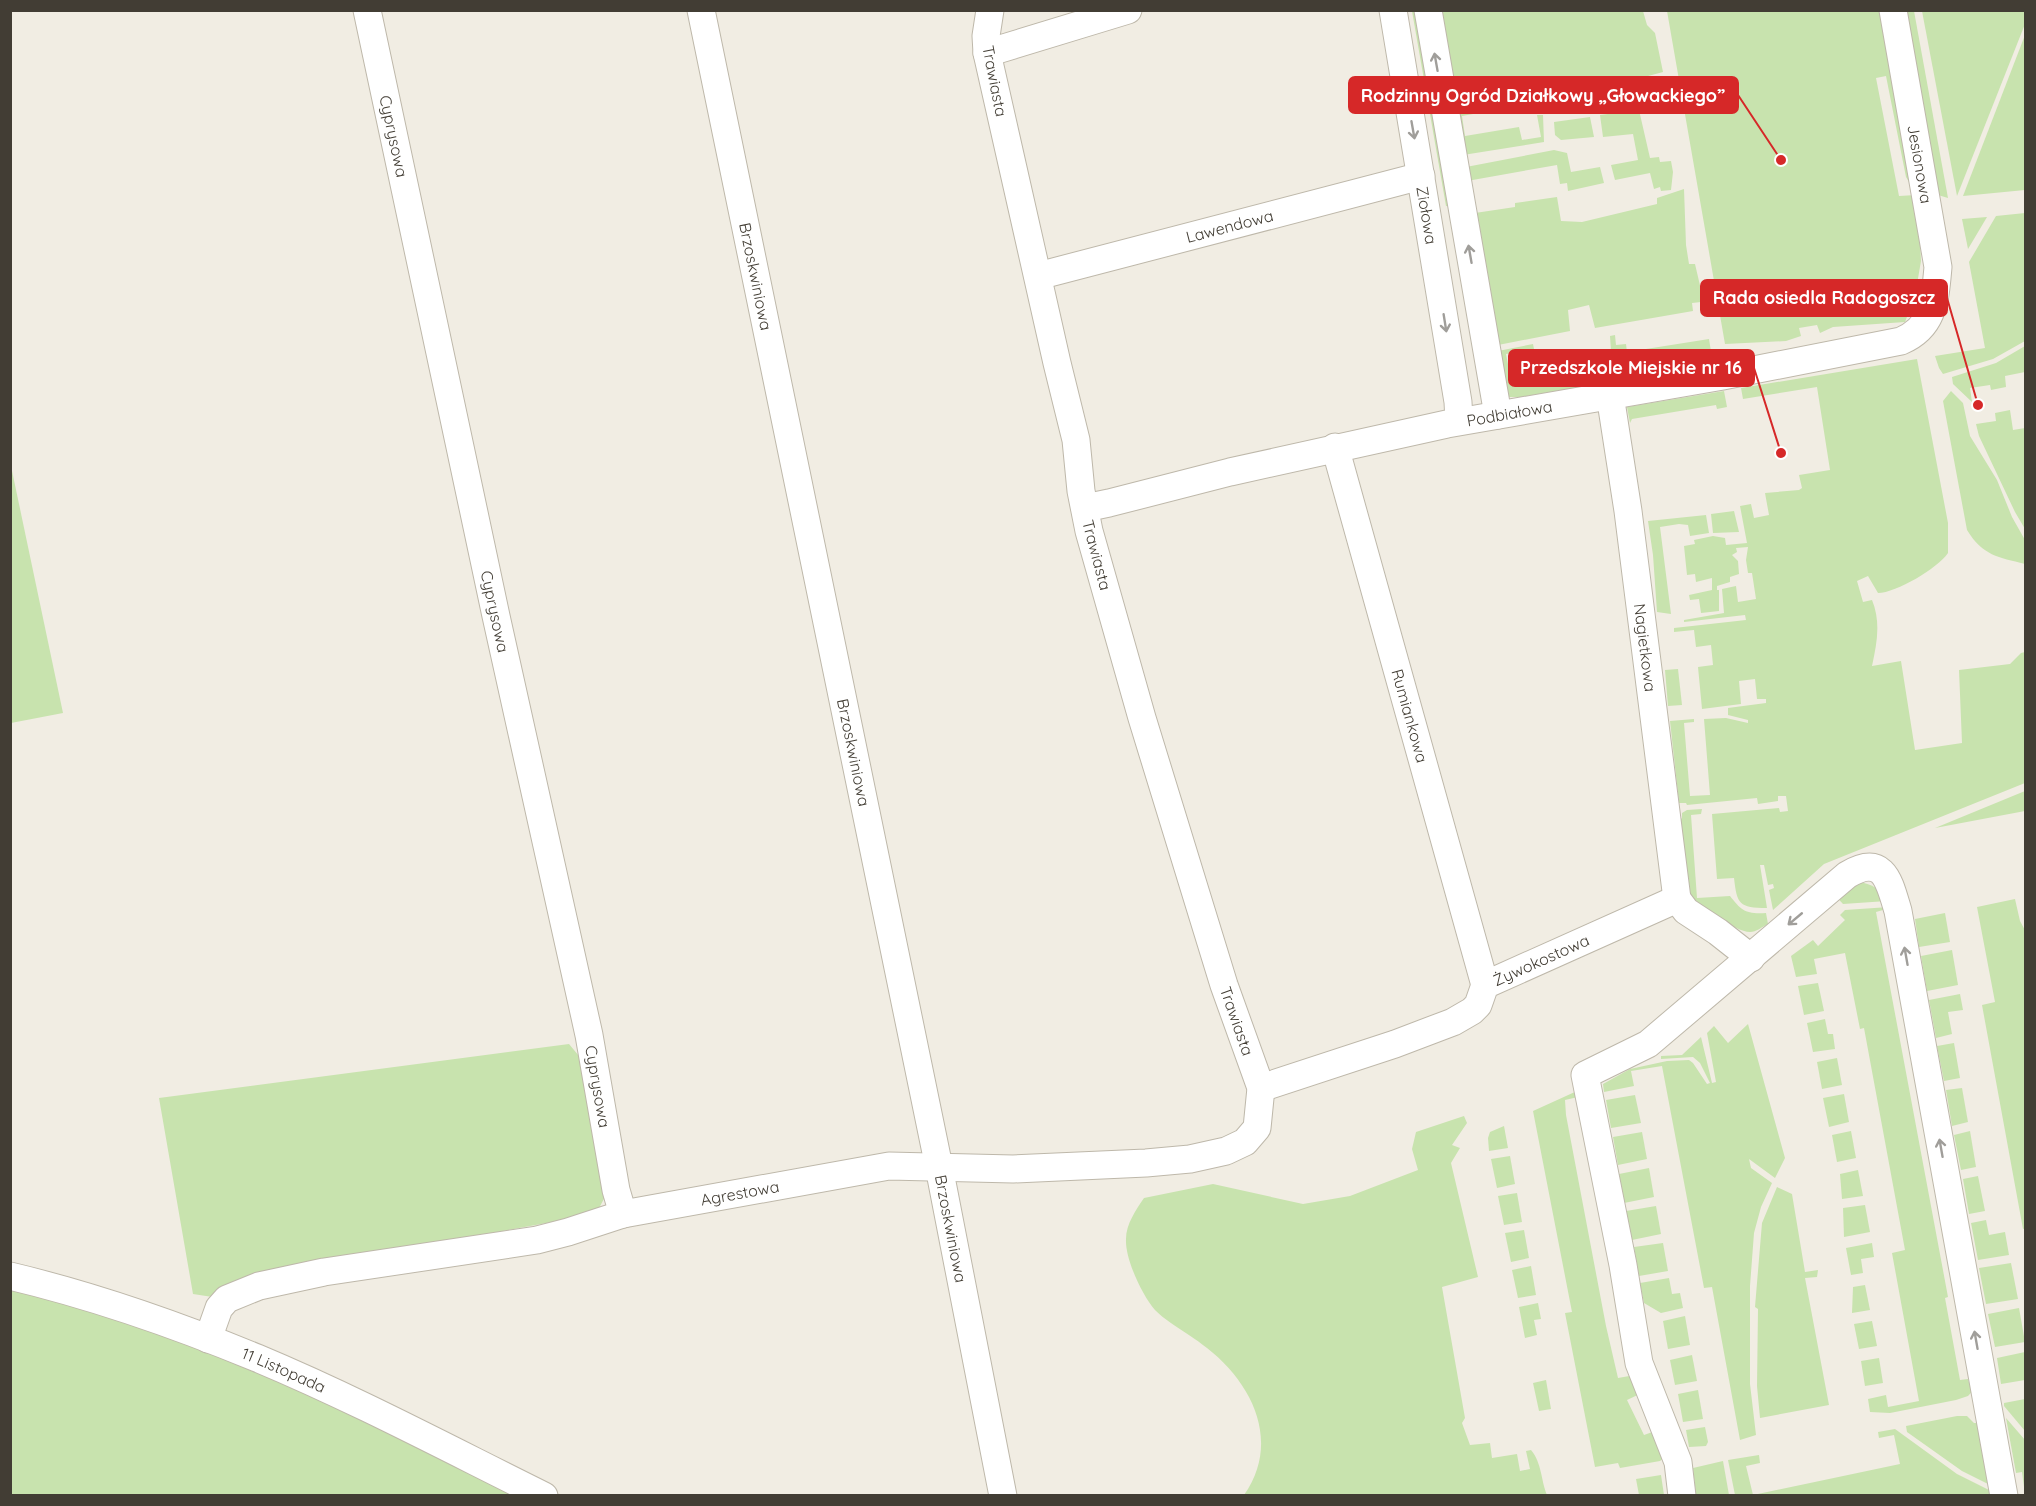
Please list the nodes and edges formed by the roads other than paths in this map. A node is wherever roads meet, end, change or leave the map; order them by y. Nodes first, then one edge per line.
1 (367, 10) edge
2 (701, 10) edge
3 (990, 10) edge
4 (1128, 10) edge
5 (1393, 10) edge
6 (1428, 10) edge
7 (1893, 10) edge
8 (987, 53) junction
9 (1421, 176) junction
10 (1038, 276) junction
11 (1928, 317) joint
12 (1610, 395) junction
13 (1498, 415) junction
14 (1459, 421) junction
15 (1335, 447) junction
16 (1084, 508) junction
17 (1677, 899) junction
18 (1751, 958) junction
19 (1485, 985) junction
20 (1261, 1088) junction
21 (939, 1167) junction
22 (622, 1214) junction
23 (10, 1276) edge
24 (208, 1339) junction
25 (544, 1496) edge
26 (1003, 1496) edge
27 (1682, 1496) edge
28 (2004, 1496) edge

1 - 22 street, Cyprysowa
2 - 21 street, Brzoskwiniowa
3 - 8 street, Trawiasta
4 - 8 street
5 -> 9 street, Ziołowa
13 -> 6 street
7 - 11 street, Jesionowa
8 - 10 street, Trawiasta
9 - 10 street, Lawendowa
9 -> 14 street, Ziołowa
10 - 16 street, Trawiasta
11 - 12 street, Podbiałowa
12 - 13 street, Podbiałowa
12 - 17 street, Nagietkowa
13 - 14 street, Podbiałowa
14 - 15 street, Podbiałowa
15 - 16 street, Podbiałowa
15 - 19 street, Rumiankowa
16 - 20 street, Trawiasta
17 - 18 street
17 - 19 street, Żywokostowa
18 - 27 street
28 -> 18 street
19 - 20 street, Żywokostowa
20 - 21 street, Agrestowa
21 - 22 street, Agrestowa
21 - 26 street, Brzoskwiniowa
22 - 24 street, Agrestowa
23 - 24 street, 11 Listopada
24 - 25 street, 11 Listopada

